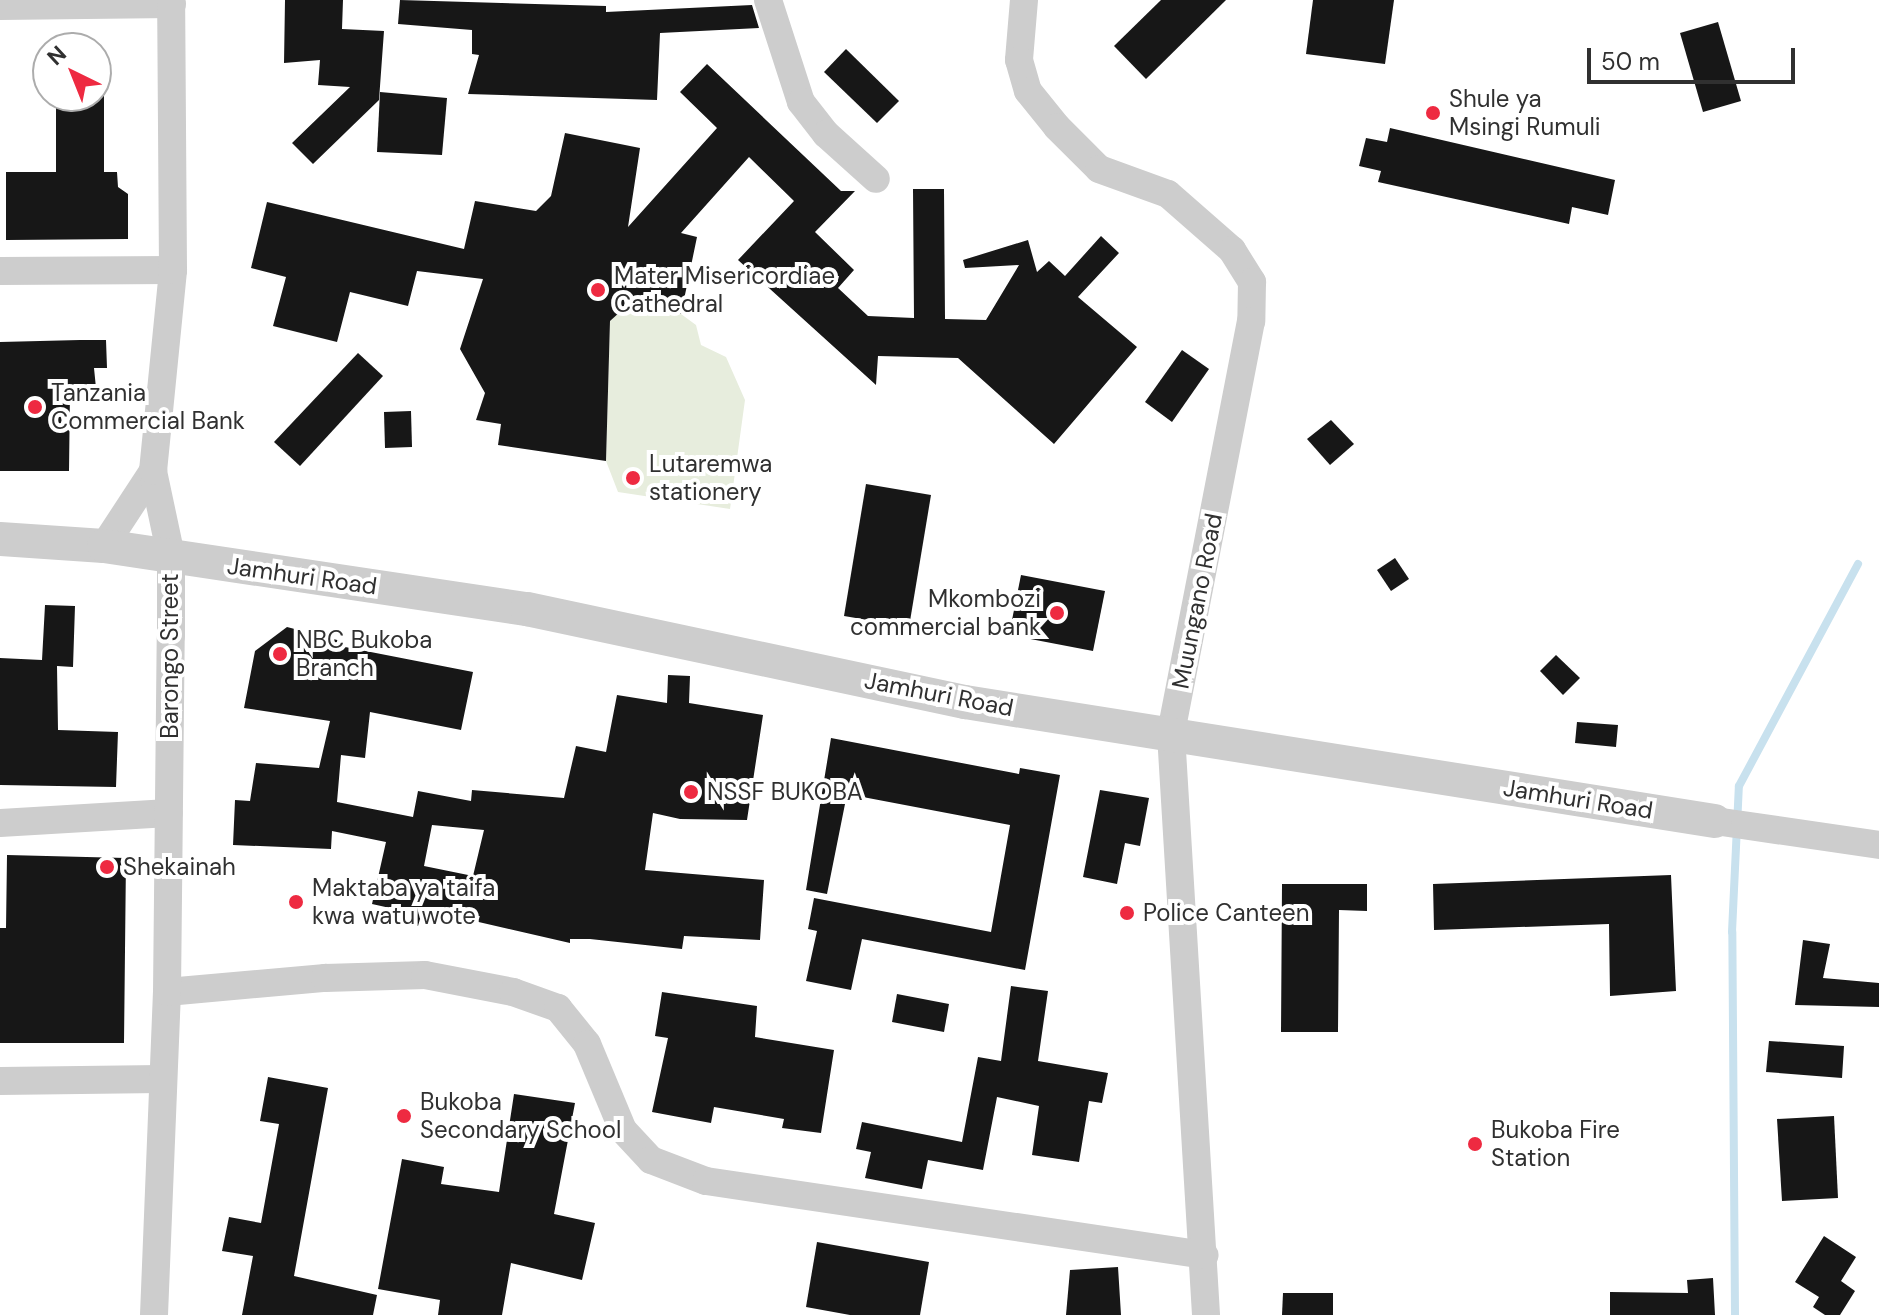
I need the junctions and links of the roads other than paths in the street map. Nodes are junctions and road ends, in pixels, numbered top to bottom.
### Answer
1 (768, 0) edge
2 (1024, 0) edge
3 (171, 2) edge
4 (0, 6) edge
5 (876, 179) dead end
6 (173, 270) junction
7 (0, 271) edge
8 (153, 471) junction
9 (0, 539) edge
10 (104, 546) junction
11 (171, 556) junction
12 (1171, 734) junction
13 (169, 813) junction
14 (1715, 821) joint
15 (0, 823) edge
16 (1879, 845) edge
17 (167, 992) junction
18 (161, 1079) junction
19 (0, 1081) edge
20 (1205, 1255) junction
21 (154, 1315) edge
22 (1206, 1315) edge

1 - 5 street
2 - 12 street, Muungano Road
3 - 4 street
3 - 6 street, Barongo Street
6 - 7 street
6 - 8 street, Barongo Street
8 - 10 street
8 - 11 street, Barongo Street
9 - 10 street, Jamhuri Road
10 - 11 street, Jamhuri Road
11 - 12 street, Jamhuri Road
11 - 13 street, Barongo Street
12 - 14 street, Jamhuri Road
12 - 20 street, Muungano Road
13 - 15 street
13 - 17 street, Barongo Street
14 - 16 street, Jamhuri Road
17 - 18 street, Barongo Street
17 - 20 street
18 - 19 street
18 - 21 street, Barongo Street
20 - 22 street, Muungano Road

